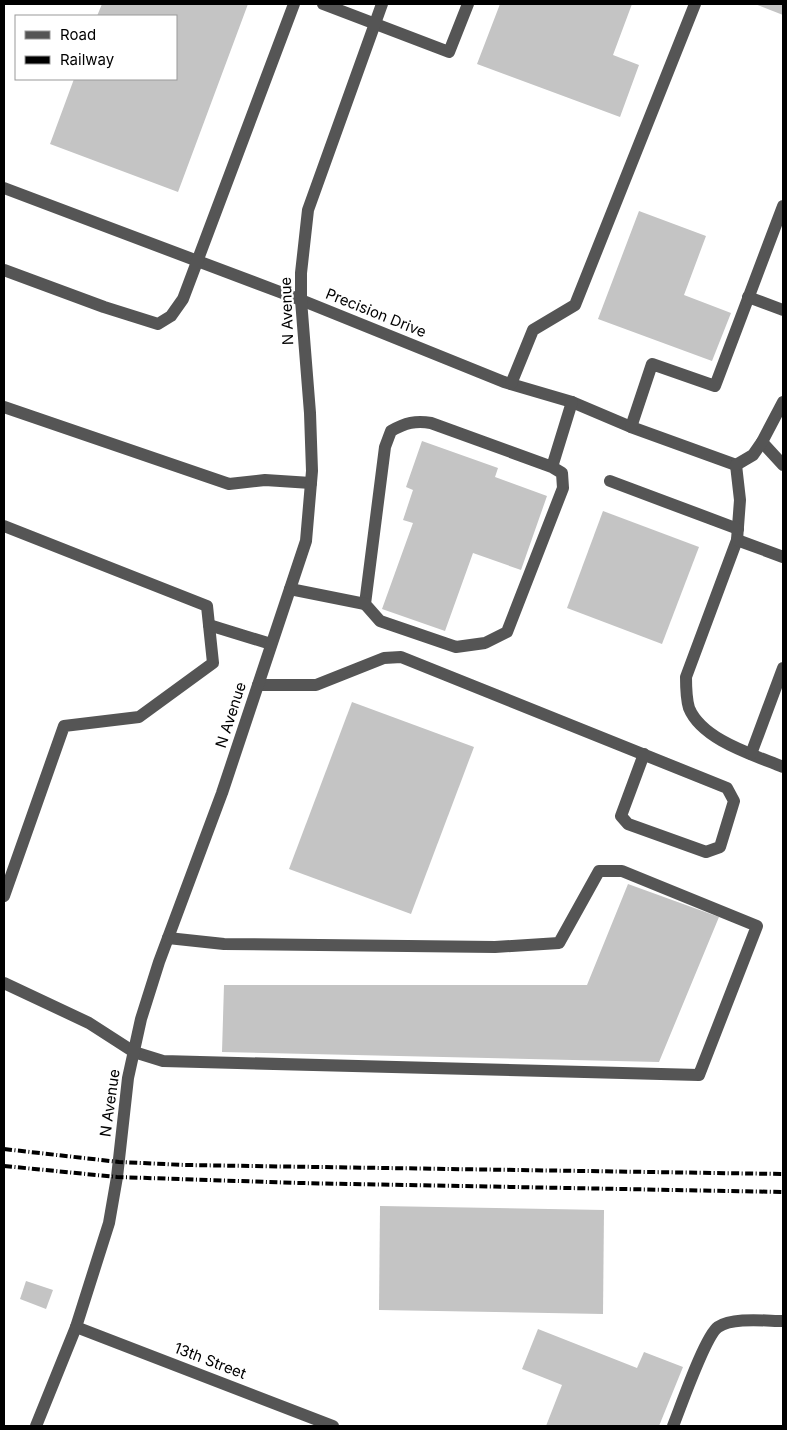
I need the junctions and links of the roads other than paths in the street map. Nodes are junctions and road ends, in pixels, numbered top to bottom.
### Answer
1 (294, 4) edge
2 (323, 4) edge
3 (382, 4) edge
4 (468, 4) edge
5 (695, 4) edge
6 (376, 23) junction
7 (4, 188) edge
8 (783, 206) edge
9 (197, 261) junction
10 (4, 270) edge
11 (748, 297) junction
12 (301, 300) junction
13 (783, 310) edge
14 (511, 384) junction
15 (572, 402) junction
16 (783, 402) edge
17 (4, 407) edge
18 (631, 427) junction
19 (762, 442) junction
20 (736, 465) junction
21 (783, 465) edge
22 (552, 467) junction
23 (610, 481) dead end
24 (311, 483) junction
25 (4, 526) edge
26 (738, 534) junction
27 (783, 557) edge
28 (290, 589) junction
29 (365, 604) junction
30 (209, 625) junction
31 (271, 644) junction
32 (783, 668) edge
33 (258, 685) junction
34 (644, 754) junction
35 (751, 754) junction
36 (783, 767) edge
37 (4, 896) edge
38 (168, 938) junction
39 (4, 983) edge
40 (134, 1052) junction
41 (783, 1321) edge
42 (76, 1327) junction
43 (36, 1426) edge
44 (333, 1426) edge
45 (673, 1426) edge

1 - 9 street
2 - 6 street
3 - 6 street, N Avenue
4 - 6 street
5 - 14 street
6 - 12 street, N Avenue
7 - 9 street, Precision Drive
8 - 11 street
9 - 10 street
9 - 12 street, Precision Drive
11 - 13 street
11 - 18 street
12 - 14 street, Precision Drive
12 - 24 street, N Avenue
14 - 15 street, Precision Drive
15 - 18 street, Precision Drive
15 - 22 street
16 - 19 street
17 - 24 street
18 - 20 street, Precision Drive
19 - 20 street
19 - 21 street
20 - 26 street
22 - 29 street
22 - 29 street
23 - 26 street
24 - 28 street, N Avenue
25 - 30 street
26 - 27 street
26 - 35 street
28 - 29 street
28 - 31 street, N Avenue
30 - 31 street
30 - 37 street
31 - 33 street, N Avenue
32 - 35 street
33 - 34 street
33 - 38 street, N Avenue
34 - 34 street
35 - 36 street
38 - 40 street, N Avenue
38 - 40 street
39 - 40 street
40 - 42 street, N Avenue
41 - 45 street
42 - 43 street, N Avenue
42 - 44 street, 13th Street

